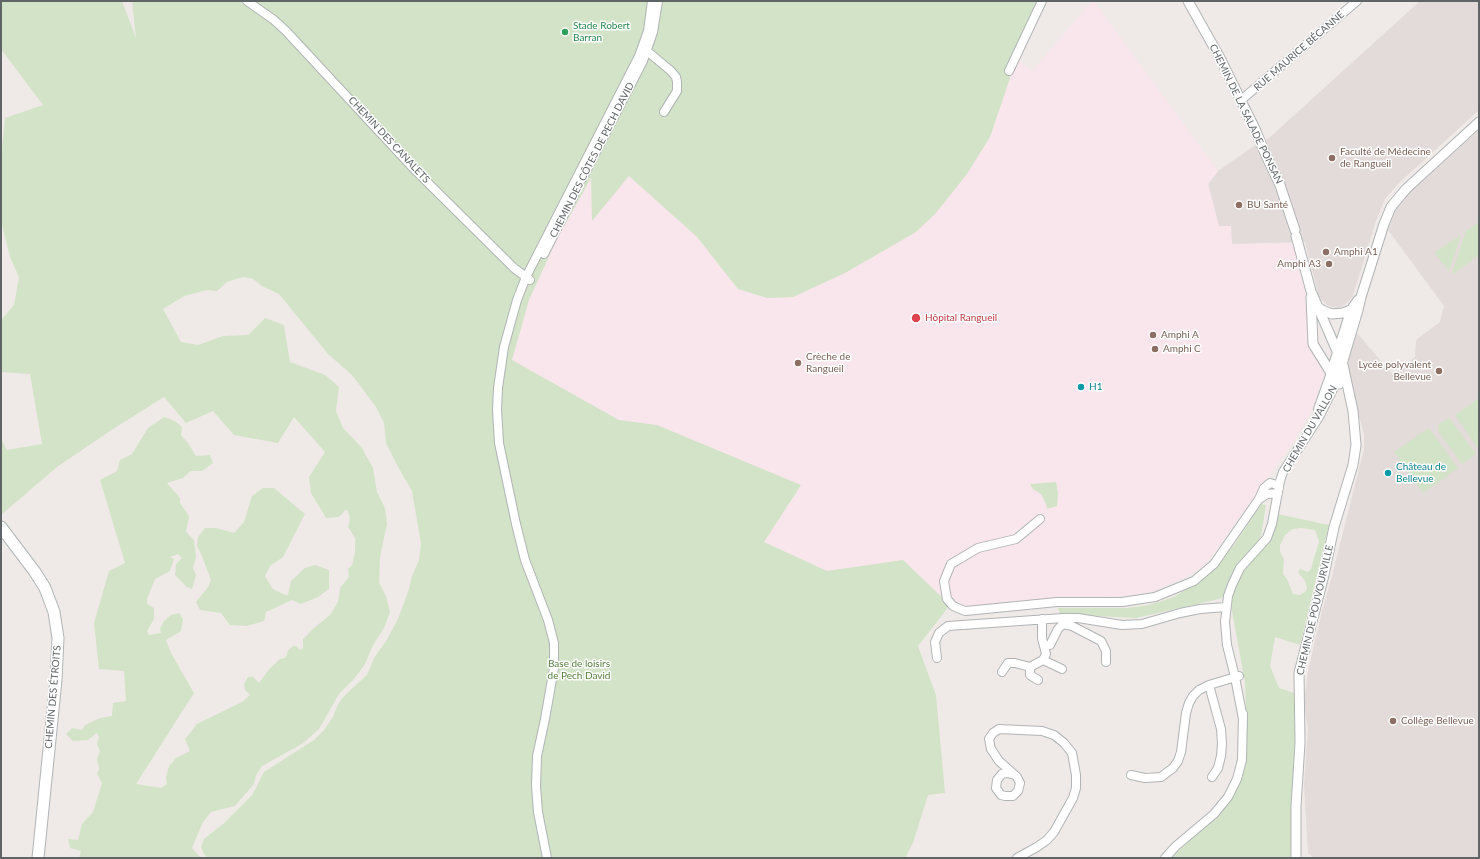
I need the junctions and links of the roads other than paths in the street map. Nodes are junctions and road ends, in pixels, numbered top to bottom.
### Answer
1 (247, 1) edge
2 (652, 1) edge
3 (658, 1) edge
4 (1042, 1) edge
5 (1188, 1) edge
6 (1357, 1) edge
7 (645, 49) junction
8 (1008, 71) dead end
9 (1240, 101) junction
10 (664, 112) dead end
11 (1479, 122) edge
12 (528, 279) junction
13 (1311, 291) junction
14 (1360, 297) junction
15 (1317, 306) junction
16 (1351, 310) junction
17 (1337, 353) junction
18 (1343, 365) junction
19 (1331, 373) junction
20 (1337, 381) junction
21 (1349, 396) junction
22 (1276, 490) junction
23 (1040, 519) dead end
24 (1, 527) edge
25 (1226, 608) junction
26 (1042, 619) junction
27 (1044, 646) junction
28 (937, 658) dead end
29 (1043, 660) junction
30 (1106, 662) dead end
31 (1030, 667) junction
32 (1062, 669) dead end
33 (1002, 672) dead end
34 (1238, 676) junction
35 (1038, 680) dead end
36 (1209, 686) junction
37 (999, 761) junction
38 (1013, 774) junction
39 (1131, 775) dead end
40 (999, 777) junction
41 (1212, 777) dead end
42 (1296, 828) junction
43 (38, 858) edge
44 (547, 858) edge
45 (1017, 858) edge
46 (1164, 858) edge
47 (1296, 858) edge
48 (1300, 858) edge

1 - 12 street, CHEMIN DES CANALETS
2 - 7 street, CHEMIN DES CÔTES DE PECH DAVID
3 - 7 street, CHEMIN DES CÔTES DE PECH DAVID
4 - 8 street
5 - 9 street, CHEMIN DE LA SALADE PONSAN
6 - 9 street, RUE MAURICE BÉCANNE
7 - 10 street
7 - 12 street, CHEMIN DES CÔTES DE PECH DAVID
9 - 13 street, CHEMIN DE LA SALADE PONSAN
11 - 14 street
12 - 44 street, CHEMIN DES CÔTES DE PECH DAVID
13 - 15 street, CHEMIN DE LA SALADE PONSAN
13 - 19 street, CHEMIN DE LA SALADE PONSAN
14 - 16 street
14 - 18 street
15 - 16 street
15 - 17 street, CHEMIN DE LA SALADE PONSAN
16 - 17 street
17 - 18 street, CHEMIN DE POUVOURVILLE
17 - 19 street
18 - 20 street
18 - 21 street, CHEMIN DE POUVOURVILLE
19 - 20 street, CHEMIN DE POUVOURVILLE
19 - 22 street, CHEMIN DU VALLON
20 - 21 street, CHEMIN DE POUVOURVILLE
20 - 22 street, CHEMIN DU VALLON
21 - 42 street, CHEMIN DE POUVOURVILLE
22 - 23 street
22 - 25 street, CHEMIN DU VALLON
24 - 43 main road, CHEMIN DES ÉTROITS
25 - 26 street
25 - 34 street, CHEMIN DU VALLON
26 - 27 street
26 - 28 street
27 - 29 street
27 - 30 street
29 - 31 street
29 - 32 street
31 - 33 street
31 - 35 street
34 - 36 street
34 - 46 street, CHEMIN DU VALLON
36 - 39 street
36 - 41 street
37 - 38 street
37 - 40 street
37 - 45 street
38 - 40 street
38 - 40 street
42 - 47 street, CHEMIN DE POUVOURVILLE
42 - 48 street, CHEMIN DE POUVOURVILLE

